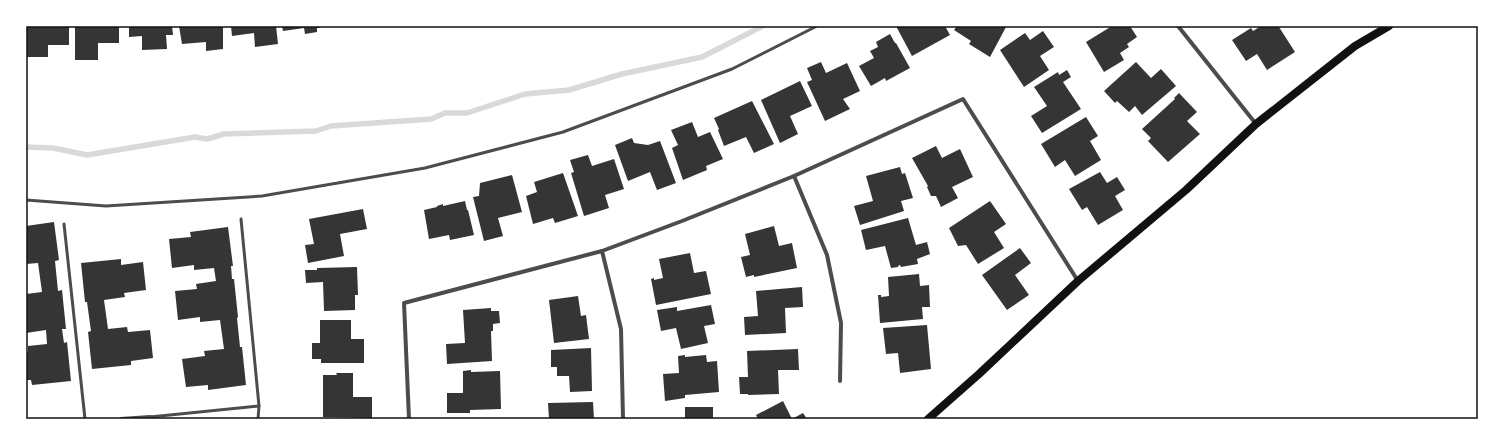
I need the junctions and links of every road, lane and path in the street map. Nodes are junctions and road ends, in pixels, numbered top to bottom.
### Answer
1 (817, 26) edge
2 (1178, 26) edge
3 (1389, 26) edge
4 (1256, 124) junction
5 (794, 176) junction
6 (26, 200) edge
7 (241, 219) dead end
8 (64, 224) dead end
9 (602, 251) junction
10 (1078, 281) junction
11 (840, 381) dead end
12 (259, 406) junction
13 (150, 417) joint
14 (85, 419) edge
15 (121, 419) edge
16 (258, 419) edge
17 (409, 419) edge
18 (623, 419) edge
19 (928, 419) edge

1 - 6 lane
2 - 4 street
3 - 4 main road
4 - 10 main road
5 - 9 street
5 - 10 street
5 - 11 street
7 - 12 lane
8 - 14 lane
9 - 17 street
9 - 18 street
10 - 19 main road
12 - 13 lane
12 - 16 lane
13 - 15 street

